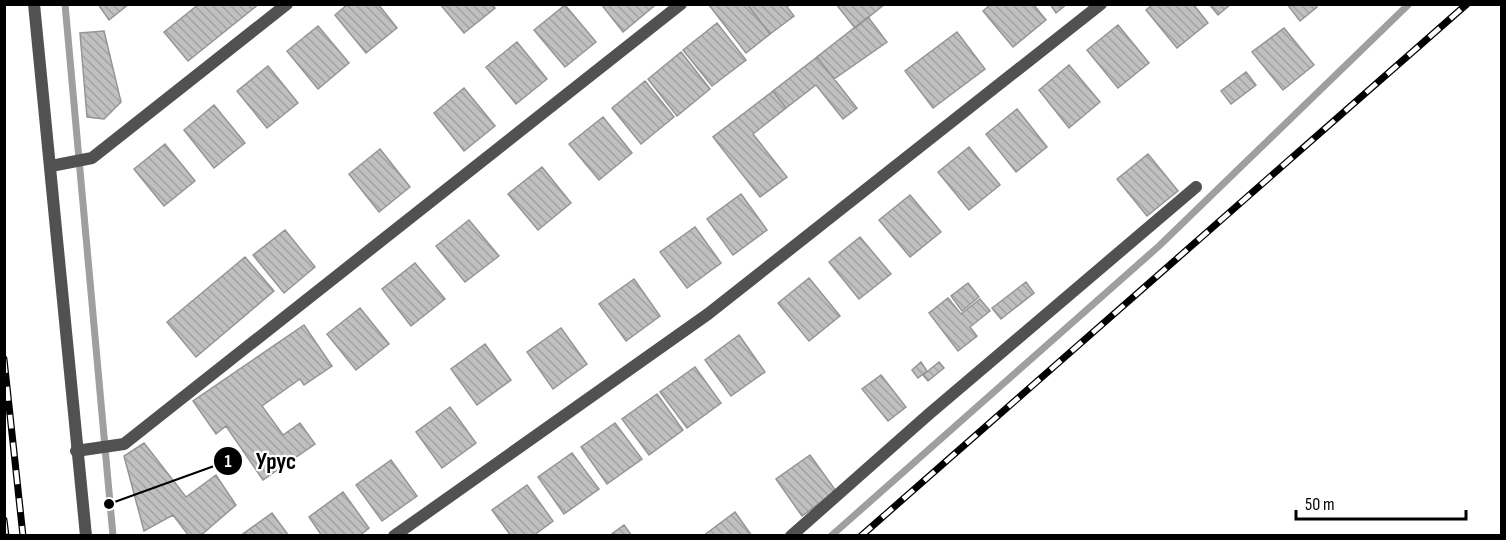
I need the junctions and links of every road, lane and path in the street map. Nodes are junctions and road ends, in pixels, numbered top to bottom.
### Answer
1 (34, 4) edge
2 (287, 4) edge
3 (681, 4) edge
4 (1101, 4) edge
5 (51, 166) junction
6 (1196, 187) dead end
7 (76, 451) junction
8 (86, 536) edge
9 (394, 536) edge
10 (791, 536) edge

1 - 5 street
2 - 5 street
3 - 7 street
4 - 9 street
5 - 7 street
6 - 10 street
7 - 8 street

